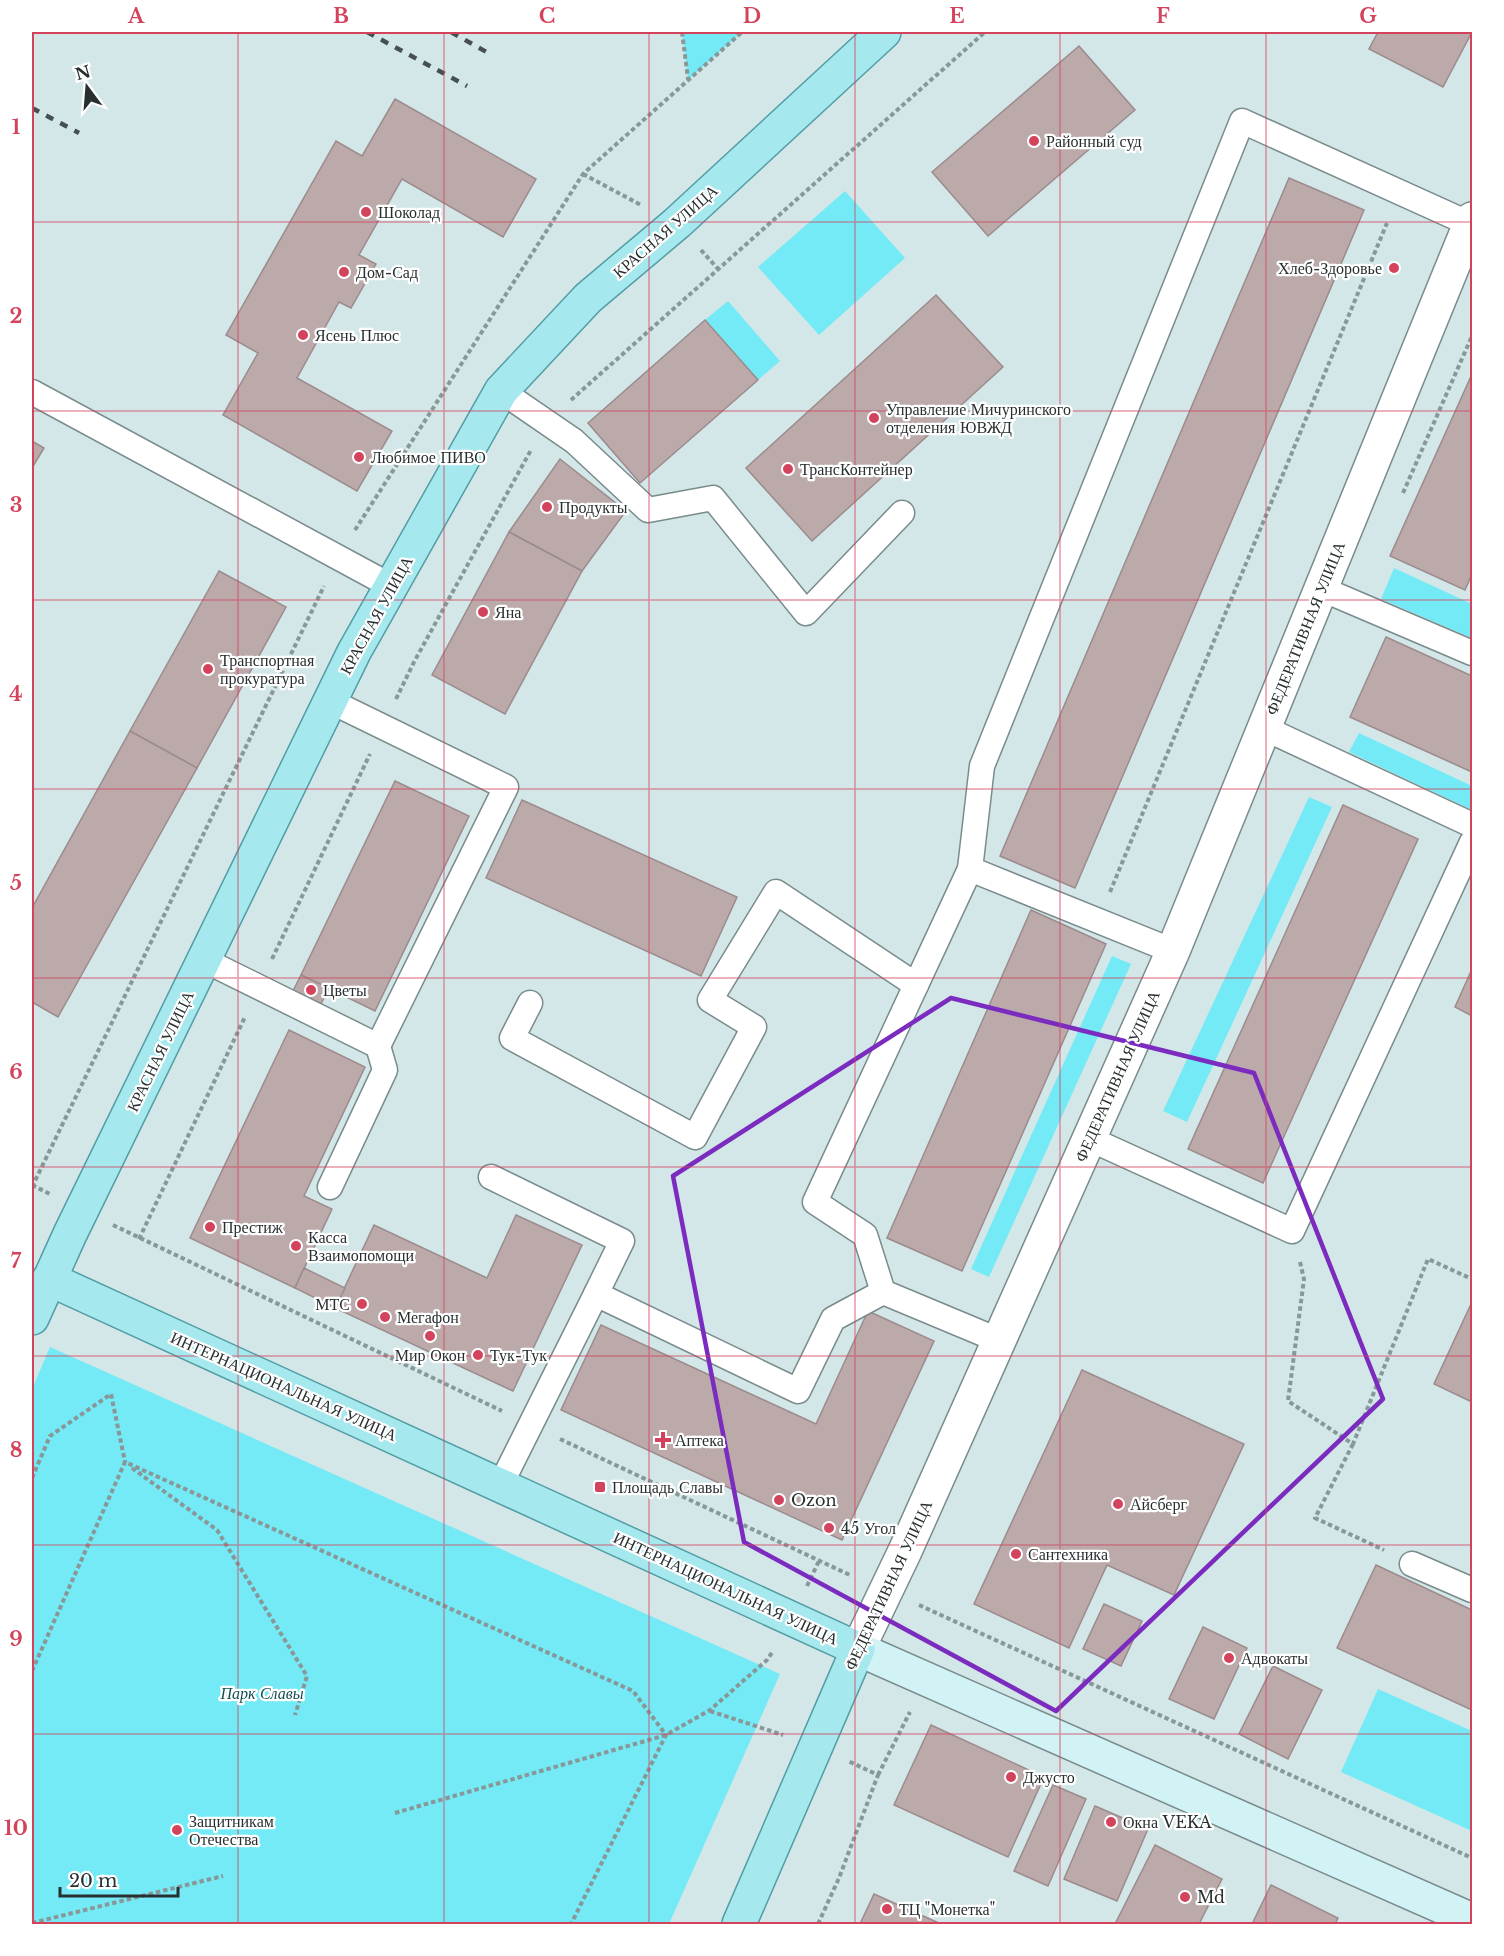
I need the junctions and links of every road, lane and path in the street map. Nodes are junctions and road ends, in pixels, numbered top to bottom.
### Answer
1 (682, 32) edge
2 (884, 32) edge
3 (985, 32) edge
4 (688, 80) dead end
5 (1399, 192) junction
6 (1471, 221) edge
7 (1473, 336) edge
8 (501, 391) junction
9 (32, 392) edge
10 (546, 422) junction
11 (1402, 496) dead end
12 (902, 513) dead end
13 (391, 586) junction
14 (1322, 589) junction
15 (1473, 653) edge
16 (330, 701) junction
17 (383, 726) junction
18 (1264, 728) junction
19 (1473, 825) edge
20 (1473, 842) edge
21 (970, 869) junction
22 (1098, 921) junction
23 (1173, 951) junction
24 (204, 960) junction
25 (916, 984) junction
26 (259, 987) junction
27 (530, 1003) dead end
28 (378, 1046) junction
29 (1090, 1139) junction
30 (491, 1176) dead end
31 (32, 1185) edge
32 (330, 1187) dead end
33 (82, 1210) junction
34 (1292, 1231) junction
35 (139, 1239) junction
36 (49, 1279) junction
37 (1473, 1279) edge
38 (884, 1292) junction
39 (596, 1294) junction
40 (32, 1318) edge
41 (998, 1340) junction
42 (531, 1425) junction
43 (1353, 1444) junction
44 (124, 1462) junction
45 (32, 1478) edge
46 (501, 1484) junction
47 (1412, 1564) joint
48 (1473, 1590) edge
49 (886, 1591) junction
50 (793, 1618) junction
51 (858, 1649) junction
52 (32, 1671) edge
53 (710, 1710) junction
54 (295, 1715) dead end
55 (666, 1735) junction
56 (817, 1746) junction
57 (395, 1813) dead end
58 (1473, 1858) edge
59 (223, 1876) dead end
60 (1473, 1920) edge
61 (32, 1923) edge
62 (571, 1924) edge
63 (740, 1924) edge
64 (818, 1924) edge

1 - 4 path
2 - 8 main road, КРАСНАЯ УЛИЦА
3 - 10 path
5 - 6 lane
5 - 21 lane
5 - 22 path
6 - 14 street, ФЕДЕРАТИВНАЯ УЛИЦА
7 - 11 path
8 - 10 lane
8 - 13 main road, КРАСНАЯ УЛИЦА
9 - 13 lane
10 - 12 lane
10 - 17 path
13 - 16 main road, КРАСНАЯ УЛИЦА
14 - 15 lane
14 - 18 street, ФЕДЕРАТИВНАЯ УЛИЦА
16 - 17 lane
16 - 24 main road, КРАСНАЯ УЛИЦА
17 - 26 path
17 - 28 lane
18 - 19 lane
18 - 23 street, ФЕДЕРАТИВНАЯ УЛИЦА
20 - 34 lane
21 - 22 lane
21 - 25 lane
22 - 23 lane
23 - 29 street, ФЕДЕРАТИВНАЯ УЛИЦА
24 - 26 lane
24 - 33 main road, КРАСНАЯ УЛИЦА
25 - 27 lane
25 - 38 lane
26 - 28 lane
26 - 35 path
28 - 32 lane
29 - 34 lane
29 - 41 street, ФЕДЕРАТИВНАЯ УЛИЦА
30 - 39 lane
31 - 33 path
33 - 35 path
33 - 36 main road, КРАСНАЯ УЛИЦА
34 - 43 path
35 - 42 path
36 - 40 main road, КРАСНАЯ УЛИЦА
36 - 46 main road, ИНТЕРНАЦИОНАЛЬНАЯ УЛИЦА
37 - 43 path
38 - 39 lane
38 - 41 lane
39 - 42 lane
41 - 49 street, ФЕДЕРАТИВНАЯ УЛИЦА
42 - 46 lane
42 - 49 path
43 - 47 path
44 - 45 path
44 - 52 path
44 - 54 path
44 - 55 path
46 - 50 main road, ИНТЕРНАЦИОНАЛЬНАЯ УЛИЦА
47 - 48 lane
49 - 51 street, ФЕДЕРАТИВНАЯ УЛИЦА
49 - 58 path
50 - 51 main road, ИНТЕРНАЦИОНАЛЬНАЯ УЛИЦА
50 - 53 path
51 - 56 main road, ФЕДЕРАТИВНАЯ УЛИЦА
51 - 60 main road, ИНТЕРНАЦИОНАЛЬНАЯ УЛИЦА
53 - 55 path
53 - 56 path
55 - 57 path
55 - 62 path
56 - 63 main road, ФЕДЕРАТИВНАЯ УЛИЦА
56 - 64 path
59 - 61 path

